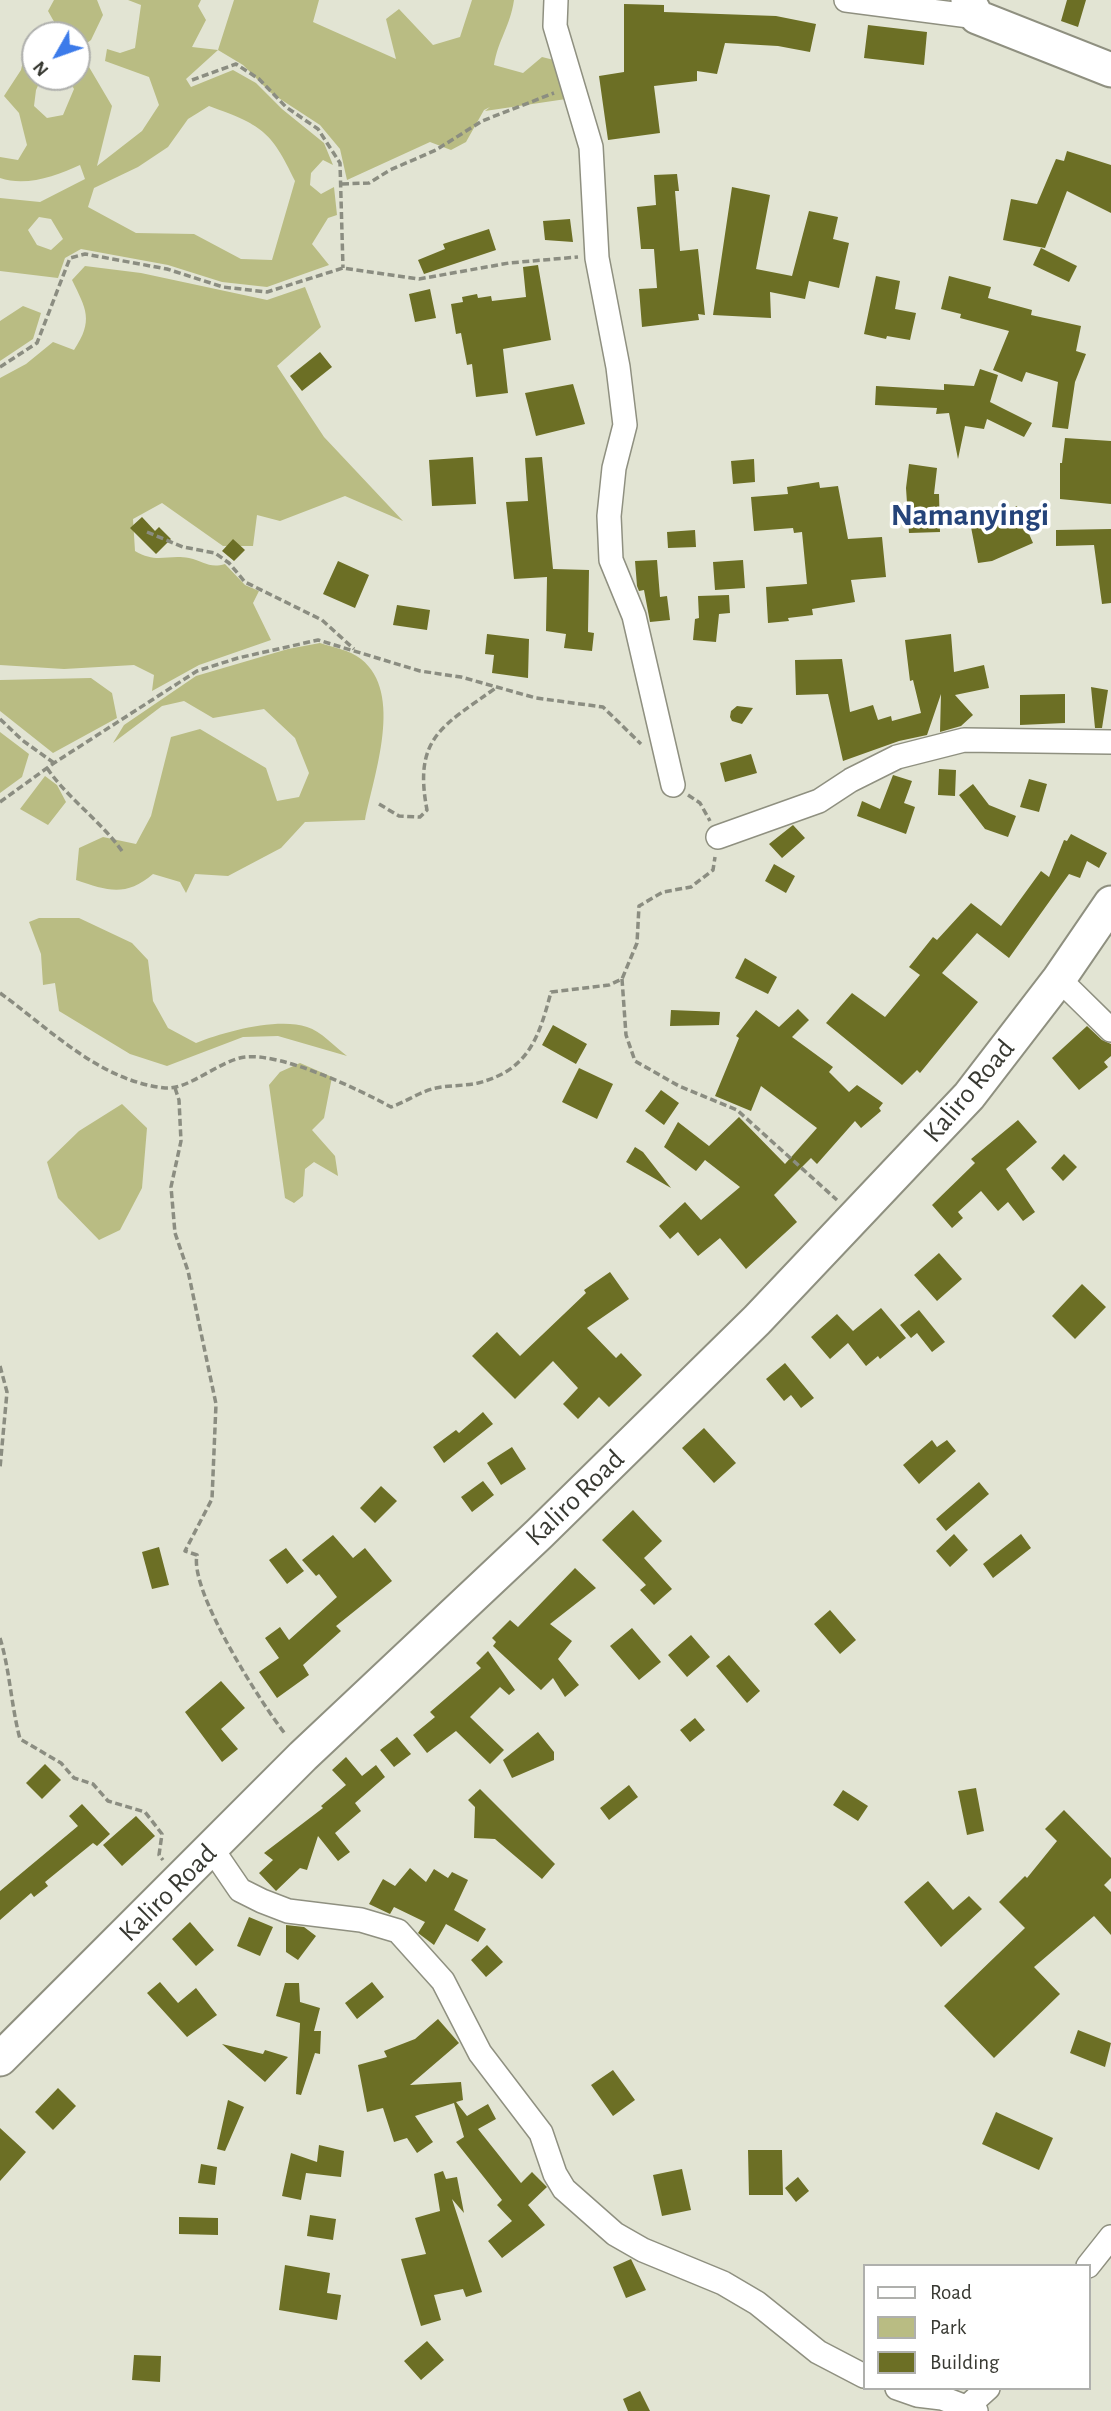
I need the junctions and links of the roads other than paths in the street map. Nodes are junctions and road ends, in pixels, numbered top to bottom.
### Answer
1 (556, 0) edge
2 (846, 0) edge
3 (973, 9) edge
4 (1111, 69) edge
5 (1111, 742) edge
6 (673, 785) road end
7 (718, 837) road end
8 (1111, 903) edge
9 (1059, 979) junction
10 (1111, 1030) edge
11 (212, 1850) junction
12 (0, 2059) edge
13 (1111, 2237) edge
14 (1090, 2264) edge
15 (862, 2375) edge
16 (903, 2390) edge
17 (986, 2390) edge
18 (972, 2409) edge

1 - 6 street
2 - 3 street
3 - 4 main road
5 - 7 street
8 - 9 main road, Kaliro Road
9 - 10 street
9 - 11 main road, Kaliro Road
11 - 12 main road, Kaliro Road
11 - 15 street
13 - 14 street
16 - 18 street
17 - 18 street

